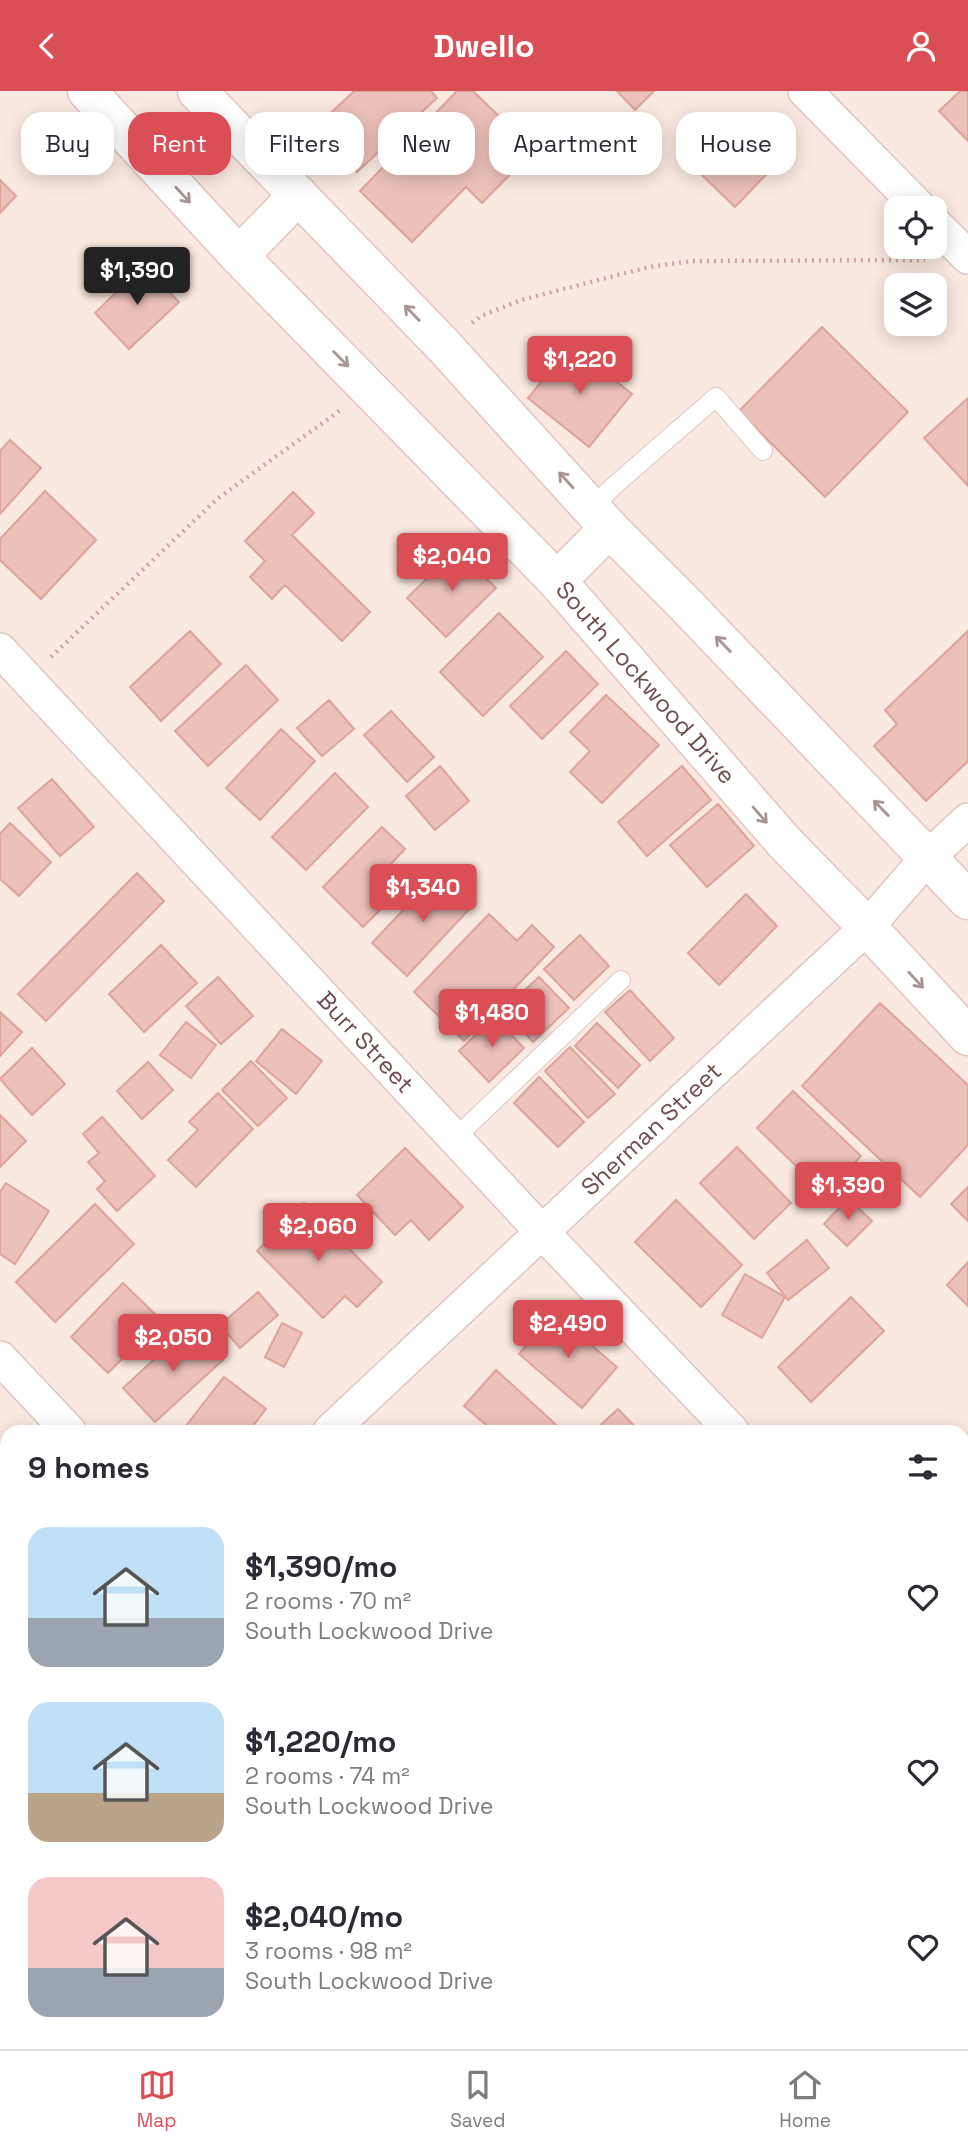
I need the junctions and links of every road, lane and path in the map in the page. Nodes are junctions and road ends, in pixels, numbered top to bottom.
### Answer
1 (87, 91) edge
2 (197, 91) edge
3 (805, 91) edge
4 (298, 195) junction
5 (908, 196) edge
6 (947, 236) edge
7 (239, 256) junction
8 (968, 257) edge
9 (926, 260) dead end
10 (442, 344) junction
11 (370, 390) junction
12 (763, 451) dead end
13 (600, 518) junction
14 (557, 581) junction
15 (0, 650) edge
16 (49, 659) dead end
17 (968, 820) edge
18 (928, 857) junction
19 (968, 900) edge
20 (867, 927) junction
21 (621, 980) dead end
22 (968, 1036) edge
23 (454, 1138) junction
24 (542, 1232) junction
25 (0, 1358) edge
26 (63, 1425) edge
27 (336, 1425) edge
28 (726, 1425) edge

1 -> 7 main road, South Lockwood Drive
2 - 4 main road
3 - 5 street
4 - 7 main road
10 -> 4 main road
6 - 8 street
7 -> 11 main road, South Lockwood Drive
9 - 10 path
13 -> 10 main road
11 - 14 main road, South Lockwood Drive
11 - 16 path
12 - 13 lane
13 - 14 main road
18 -> 13 main road
14 -> 20 main road, South Lockwood Drive
15 - 23 street, Burr Street
17 - 18 street, Sherman Street
18 - 19 main road
18 - 20 street, Sherman Street
20 -> 22 main road, South Lockwood Drive
20 - 24 street, Sherman Street
21 - 23 lane
23 - 24 street, Burr Street
24 - 27 street, Sherman Street
24 - 28 street, Burr Street
25 - 26 street

